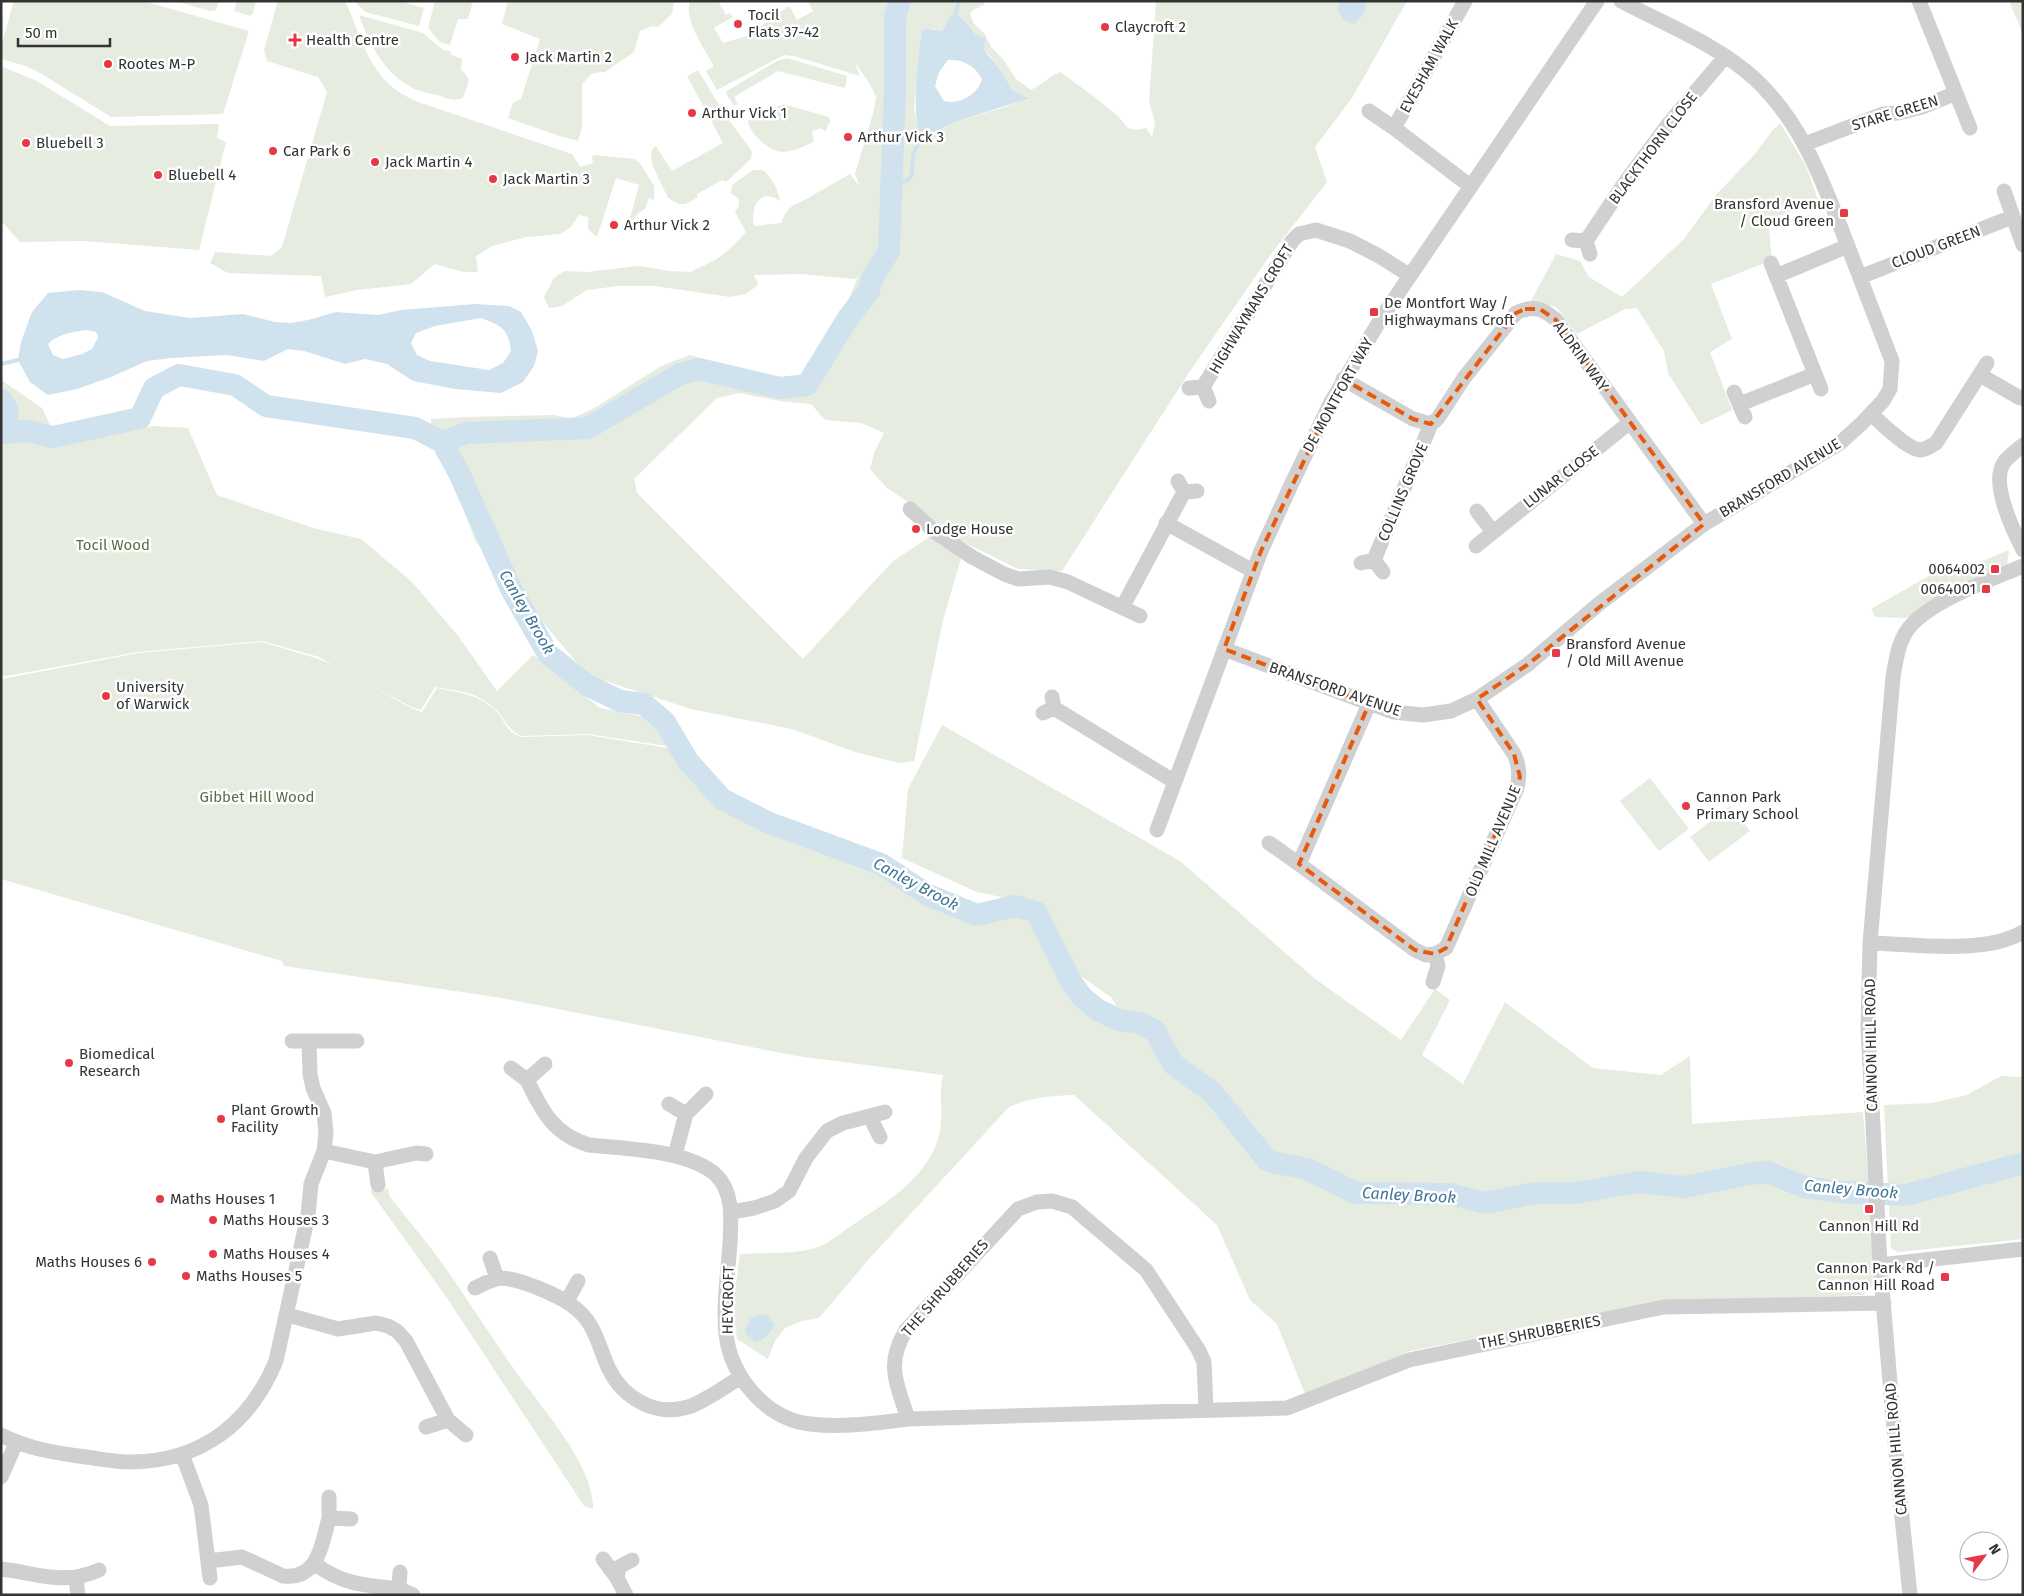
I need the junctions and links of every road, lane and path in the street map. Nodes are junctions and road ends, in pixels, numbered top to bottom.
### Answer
1 (1597, 1) edge
2 (1621, 1) edge
3 (1919, 1) edge
4 (1464, 2) edge
5 (1725, 57) junction
6 (1956, 93) junction
7 (1368, 111) dead end
8 (1394, 128) junction
9 (1970, 128) dead end
10 (1805, 144) junction
11 (1470, 186) junction
12 (2004, 191) dead end
13 (2012, 217) junction
14 (1582, 245) dead end
15 (2023, 245) edge
16 (1848, 246) junction
17 (1409, 275) junction
18 (1860, 276) junction
19 (1815, 374) junction
20 (1344, 379) junction
21 (1821, 389) dead end
22 (1200, 392) dead end
23 (2020, 398) dead end
24 (1740, 404) dead end
25 (1872, 414) junction
26 (1629, 423) junction
27 (1431, 424) junction
28 (2023, 445) edge
29 (1186, 488) dead end
30 (910, 508) dead end
31 (1477, 512) dead end
32 (1166, 523) junction
33 (1704, 524) junction
34 (1493, 532) junction
35 (1476, 546) dead end
36 (2023, 550) edge
37 (1373, 565) dead end
38 (2023, 566) edge
39 (1253, 571) junction
40 (1123, 606) junction
41 (1140, 616) dead end
42 (1224, 649) junction
43 (1477, 699) junction
44 (1369, 704) junction
45 (1050, 706) dead end
46 (1175, 782) junction
47 (1157, 830) dead end
48 (1269, 843) dead end
49 (1300, 864) junction
50 (2023, 932) edge
51 (1870, 943) junction
52 (1435, 954) junction
53 (1433, 982) dead end
54 (292, 1041) dead end
55 (309, 1041) junction
56 (357, 1041) dead end
57 (545, 1064) dead end
58 (510, 1068) dead end
59 (527, 1080) junction
60 (706, 1094) dead end
61 (669, 1104) dead end
62 (885, 1112) dead end
63 (686, 1114) junction
64 (870, 1117) junction
65 (880, 1137) dead end
66 (324, 1151) junction
67 (426, 1154) dead end
68 (675, 1155) junction
69 (374, 1162) junction
70 (378, 1185) dead end
71 (731, 1212) junction
72 (2023, 1249) edge
73 (490, 1258) dead end
74 (1880, 1265) junction
75 (496, 1278) junction
76 (578, 1281) dead end
77 (475, 1288) dead end
78 (567, 1301) junction
79 (1884, 1302) junction
80 (288, 1315) junction
81 (741, 1377) junction
82 (1206, 1410) junction
83 (908, 1418) junction
84 (448, 1420) junction
85 (426, 1427) dead end
86 (1, 1435) edge
87 (466, 1435) dead end
88 (16, 1443) junction
89 (182, 1454) junction
90 (1, 1477) edge
91 (329, 1497) dead end
92 (329, 1518) junction
93 (351, 1519) dead end
94 (603, 1559) dead end
95 (632, 1560) dead end
96 (208, 1561) junction
97 (314, 1564) junction
98 (1, 1569) edge
99 (99, 1570) dead end
100 (400, 1572) dead end
101 (76, 1578) junction
102 (210, 1578) dead end
103 (617, 1578) junction
104 (399, 1589) junction
105 (78, 1595) edge
106 (414, 1595) edge
107 (626, 1595) edge
108 (1910, 1595) edge

1 - 11 street, DE MONTFORT WAY
2 - 5 street, BRANSFORD AVENUE
3 - 6 street, STARE GREEN
4 - 8 street, EVESHAM WALK
5 - 10 street, BRANSFORD AVENUE
5 - 14 street, BLACKTHORN CLOSE
6 - 9 street, STARE GREEN
6 - 10 street, STARE GREEN
7 - 8 street, EVESHAM WALK
8 - 11 street, EVESHAM WALK
10 - 16 street, BRANSFORD AVENUE
11 - 17 street, DE MONTFORT WAY
12 - 13 street
13 - 15 street
13 - 18 street, CLOUD GREEN
16 - 18 street, BRANSFORD AVENUE
16 - 19 street
17 - 20 street, DE MONTFORT WAY
17 - 22 street, HIGHWAYMANS CROFT
18 - 25 street, BRANSFORD AVENUE
19 - 21 street
19 - 24 street
20 - 27 street
20 - 39 street, DE MONTFORT WAY
23 - 25 street
25 - 33 street, BRANSFORD AVENUE
26 - 27 street, ALDRIN WAY
26 - 33 street, ALDRIN WAY
26 - 34 street, LUNAR CLOSE
27 - 37 street, COLLINS GROVE
28 - 36 street
29 - 32 street
30 - 40 street
31 - 34 street
32 - 39 street
32 - 40 street
33 - 43 street, BRANSFORD AVENUE
34 - 35 street, LUNAR CLOSE
38 - 51 street, CANNON HILL ROAD
39 - 42 street, DE MONTFORT WAY
40 - 41 street
42 - 44 street, BRANSFORD AVENUE
42 - 46 street, DE MONTFORT WAY
43 - 44 street, BRANSFORD AVENUE
43 - 52 street, OLD MILL AVENUE
44 - 49 street
45 - 46 street
46 - 47 street, DE MONTFORT WAY
48 - 49 street
49 - 52 street
50 - 51 street
51 - 74 street, CANNON HILL ROAD
52 - 53 street
54 - 55 street
55 - 56 street
55 - 66 street
57 - 59 street
58 - 59 street, HEYCROFT
59 - 68 street, HEYCROFT
60 - 63 street
61 - 63 street
62 - 64 street
63 - 68 street
64 - 65 street
64 - 71 street
66 - 69 street
66 - 80 street
67 - 69 street
68 - 71 street, HEYCROFT
69 - 70 street
71 - 81 street, HEYCROFT
72 - 74 street
73 - 75 street
74 - 79 street, CANNON HILL ROAD
75 - 77 street
75 - 78 street
76 - 78 street
78 - 81 street
79 - 82 street, THE SHRUBBERIES
79 - 108 street, CANNON HILL ROAD
80 - 84 street
80 - 89 street
81 - 83 street, HEYCROFT
82 - 83 street, THE SHRUBBERIES
82 - 83 street, THE SHRUBBERIES
84 - 85 street
84 - 87 street
86 - 88 street
88 - 89 street
88 - 90 street
89 - 96 street
91 - 92 street
92 - 93 street
92 - 97 street
94 - 103 street
95 - 103 street
96 - 97 street
96 - 102 street
97 - 104 street
98 - 101 street
99 - 101 street
100 - 104 street
101 - 105 street
103 - 107 street
104 - 106 street

